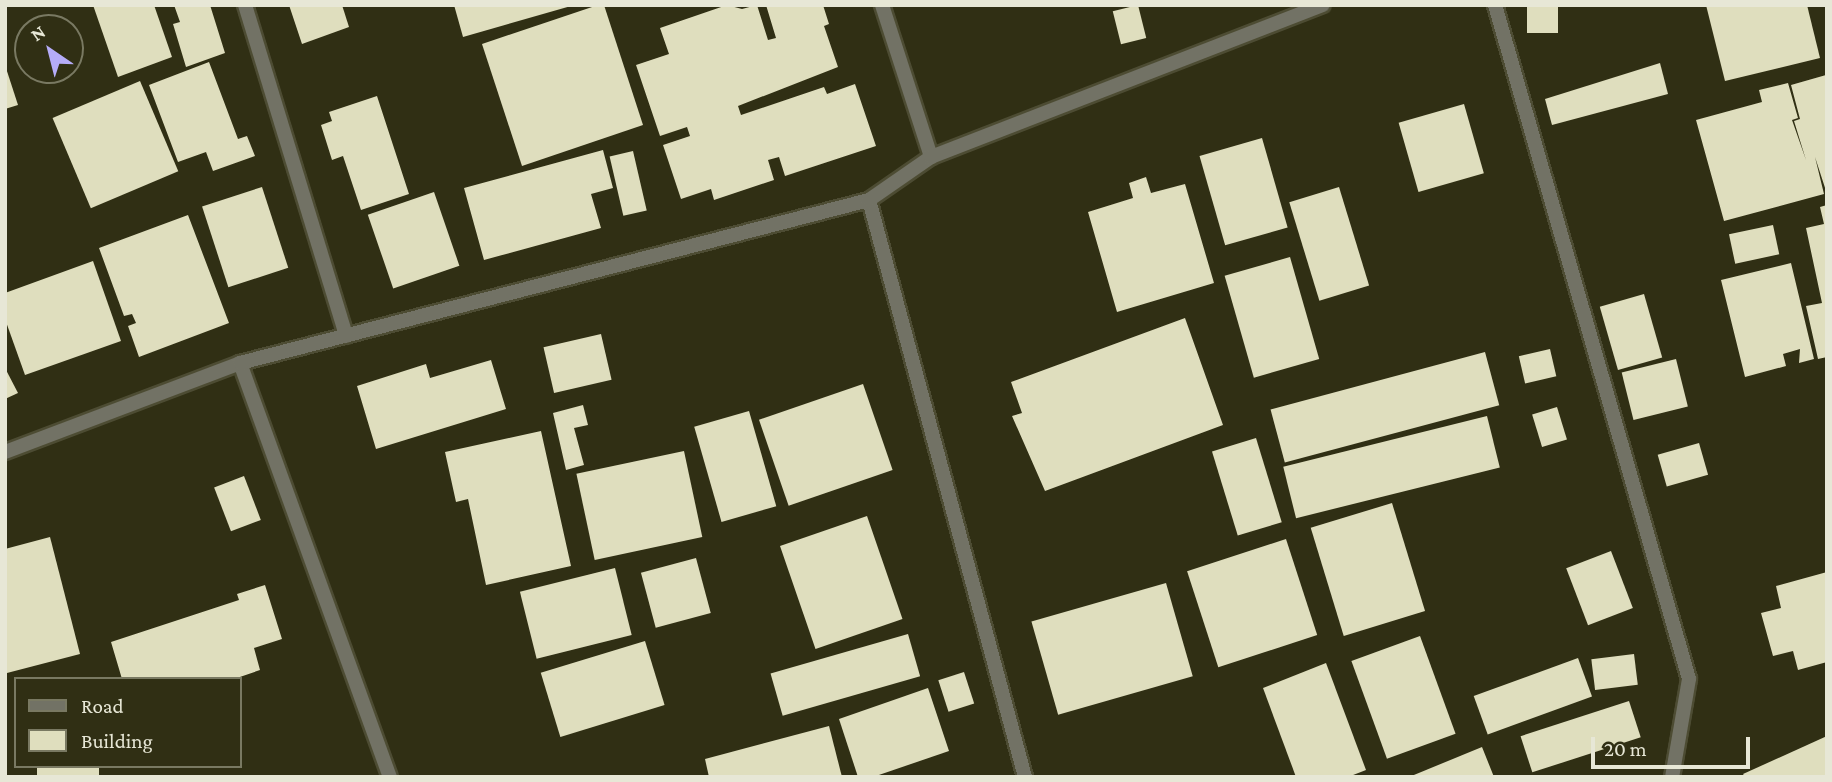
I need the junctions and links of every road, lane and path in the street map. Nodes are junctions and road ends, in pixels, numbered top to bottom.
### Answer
1 (245, 5) edge
2 (882, 5) edge
3 (1323, 5) edge
4 (1495, 5) edge
5 (930, 157) junction
6 (869, 200) junction
7 (346, 336) junction
8 (240, 363) junction
9 (5, 452) edge
10 (390, 777) edge
11 (1025, 777) edge
12 (1672, 777) edge

1 - 7 street
2 - 5 street
3 - 5 street
4 - 12 street
5 - 6 street
6 - 7 street
6 - 11 street
7 - 8 street
8 - 9 street
8 - 10 street

